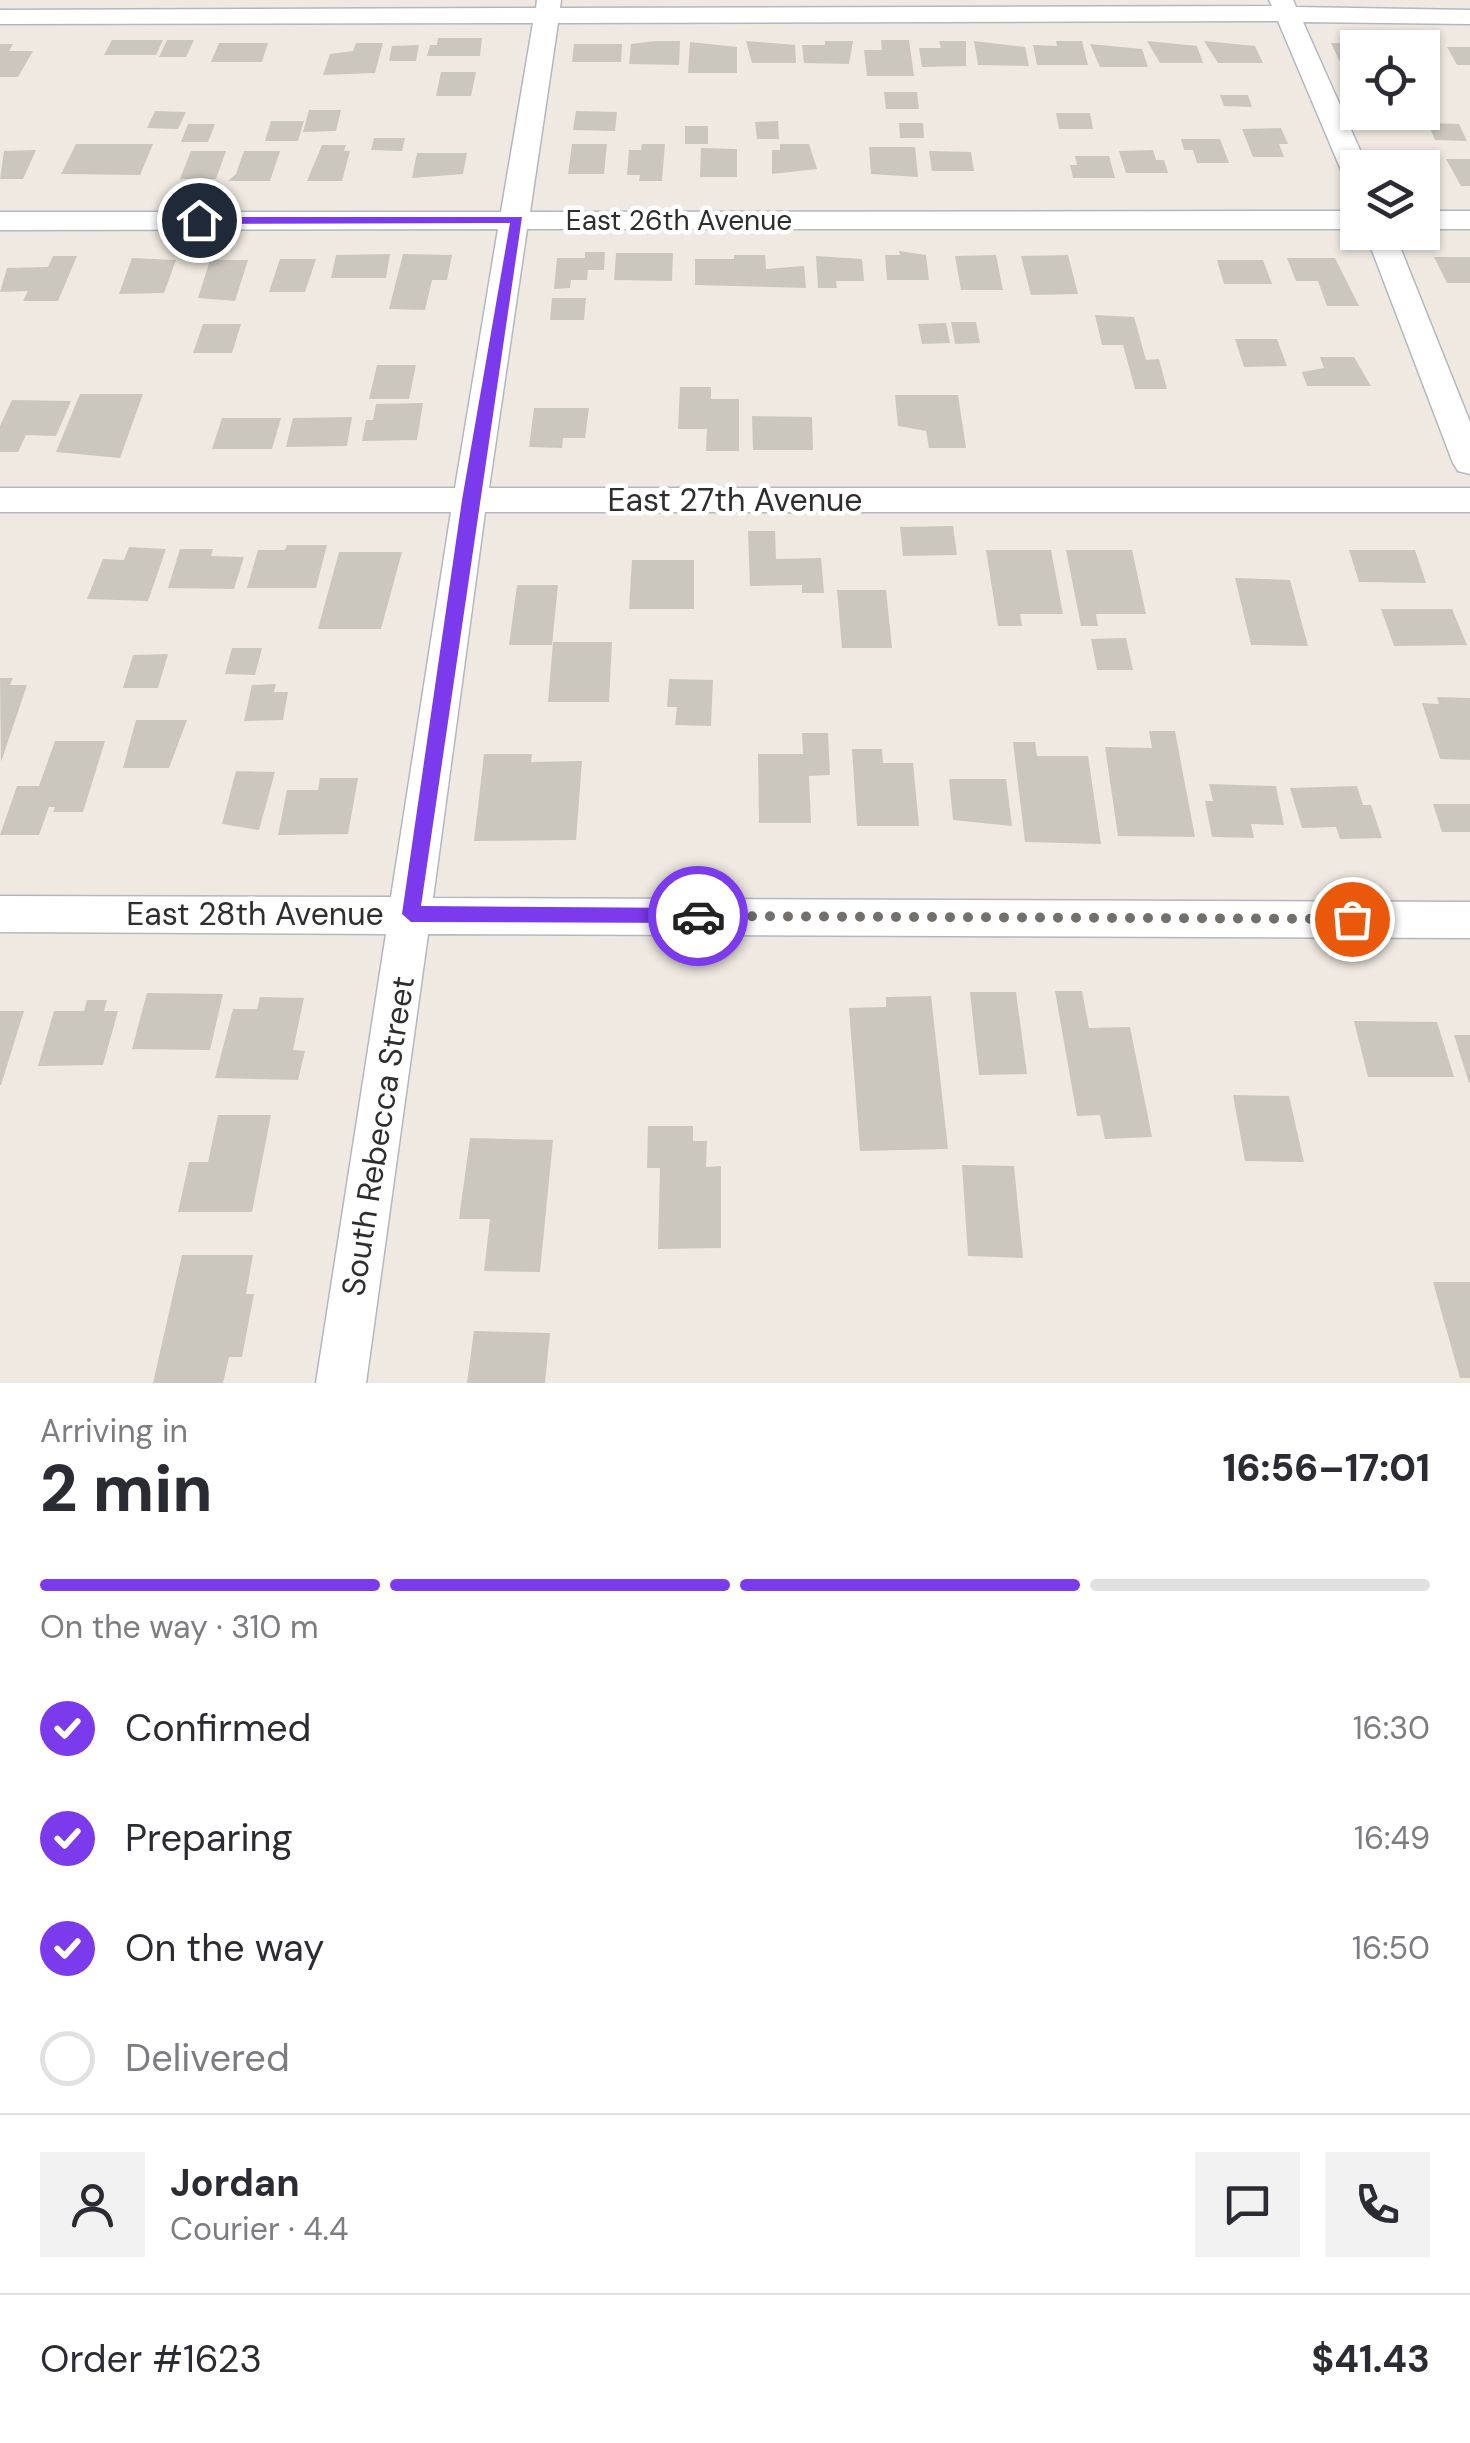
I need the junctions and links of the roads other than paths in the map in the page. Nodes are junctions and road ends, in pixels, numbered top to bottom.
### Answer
1 (548, 8) edge
2 (1285, 8) edge
3 (0, 17) edge
4 (1470, 17) edge
5 (1346, 150) edge
6 (0, 220) edge
7 (517, 220) junction
8 (1340, 220) edge
9 (1440, 220) edge
10 (1470, 220) edge
11 (1386, 250) edge
12 (1470, 463) edge
13 (0, 500) edge
14 (470, 500) junction
15 (1470, 500) edge
16 (0, 914) edge
17 (411, 914) junction
18 (1470, 920) edge
19 (341, 1383) edge

1 - 2 street
1 - 3 street
1 - 7 street, South Rebecca Street
2 - 4 street
2 - 5 street
6 - 7 street, East 26th Avenue
7 - 8 street, East 26th Avenue
7 - 14 street, South Rebecca Street
9 - 10 street
11 - 12 street
13 - 14 street, East 27th Avenue
14 - 15 street, East 27th Avenue
14 - 17 street, South Rebecca Street
16 - 17 street, East 28th Avenue
17 - 18 street, East 28th Avenue
17 - 19 street, South Rebecca Street

